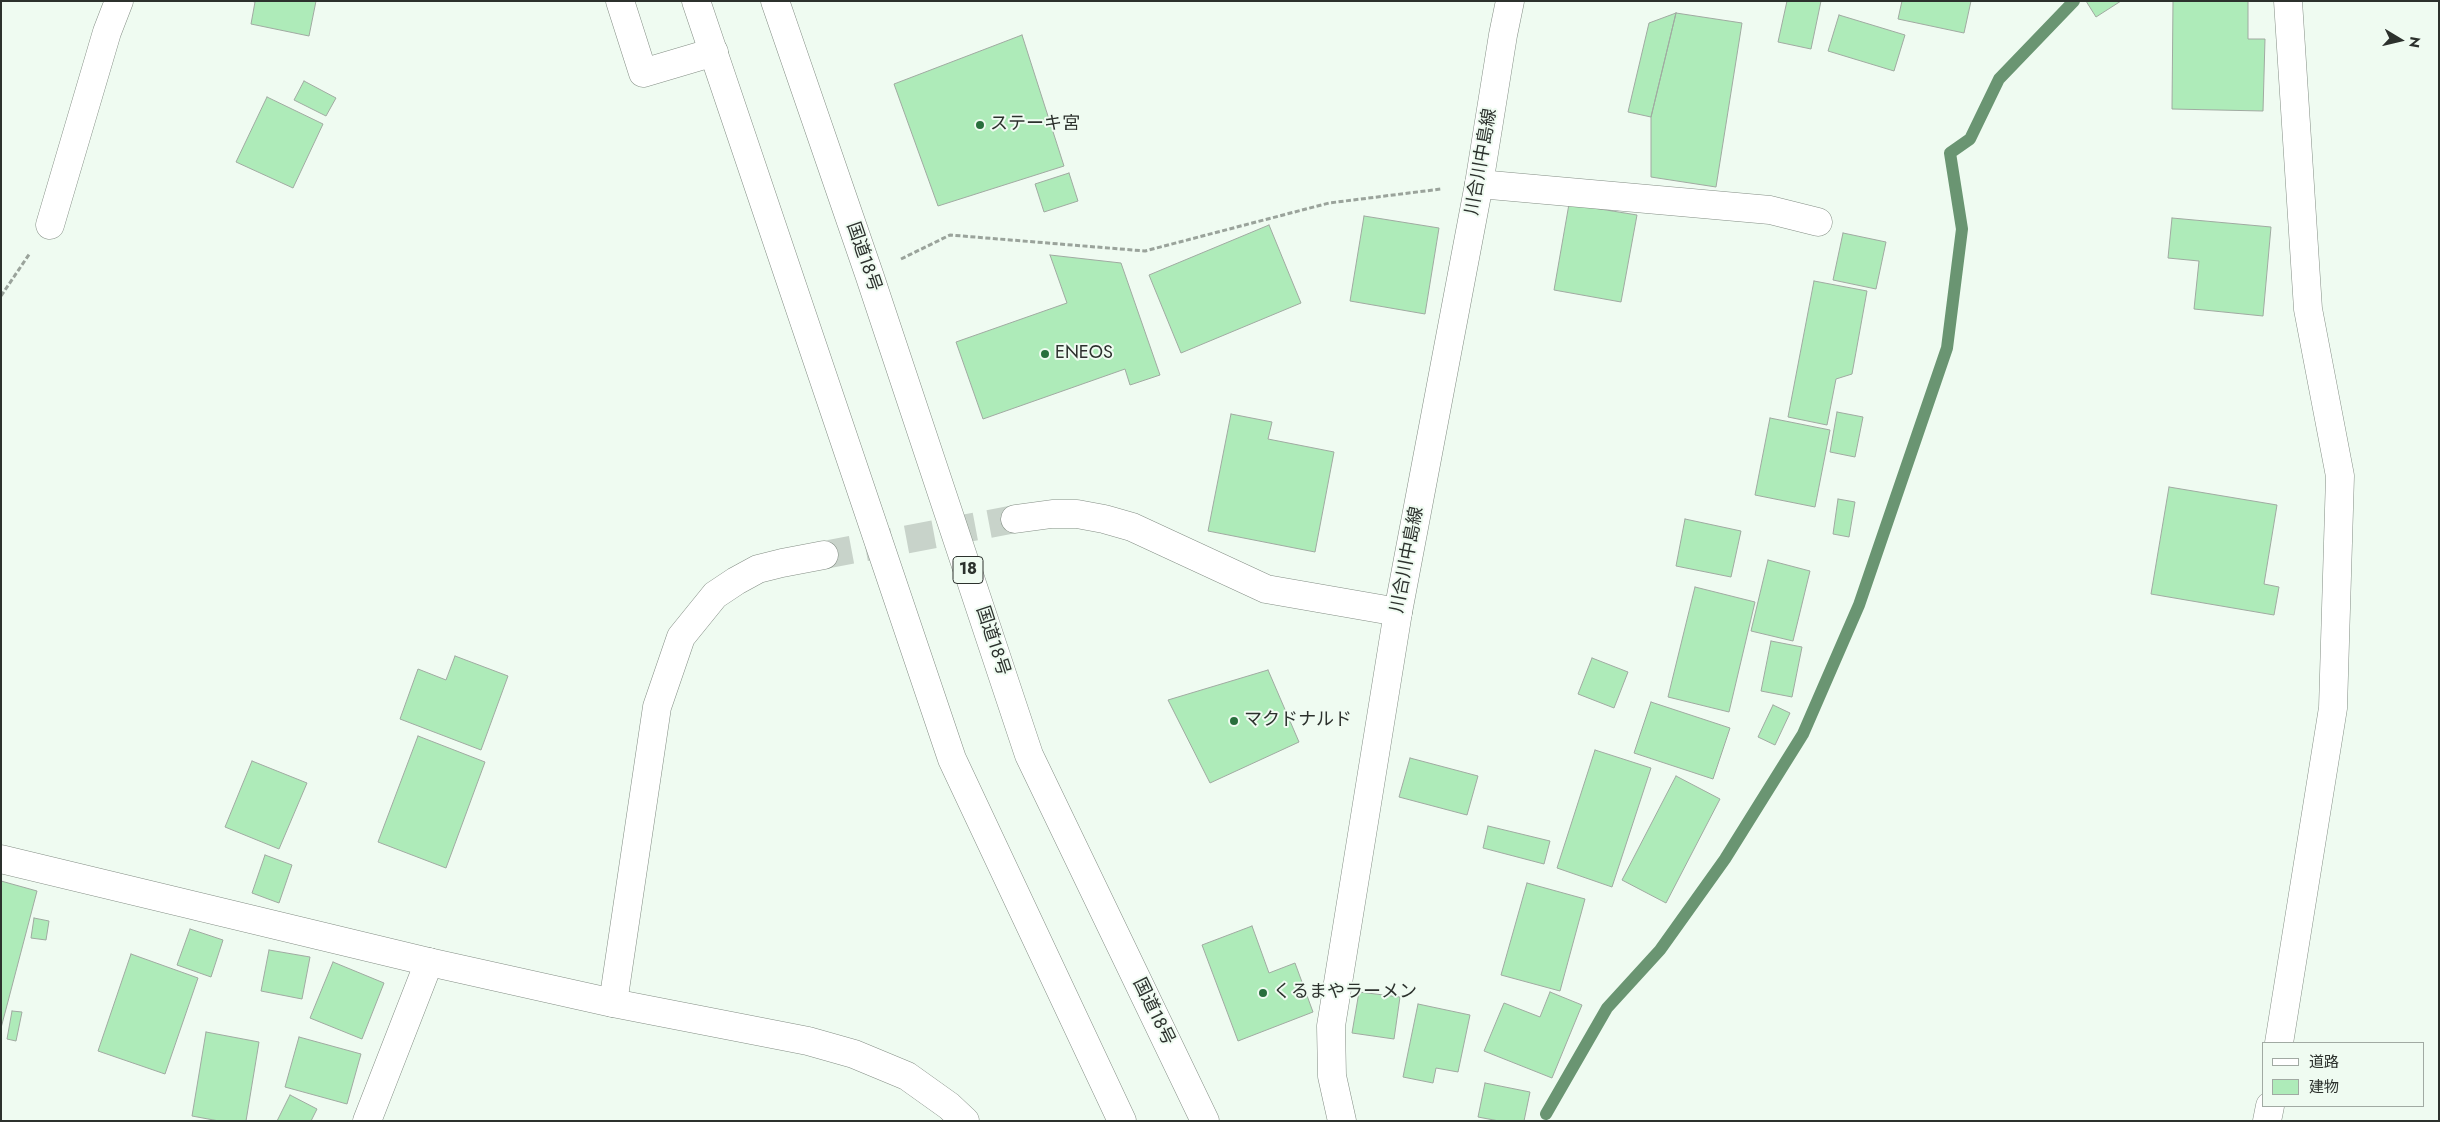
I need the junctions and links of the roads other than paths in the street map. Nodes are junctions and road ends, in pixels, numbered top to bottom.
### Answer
1 (119, 1) edge
2 (620, 1) edge
3 (696, 1) edge
4 (775, 1) edge
5 (1510, 1) edge
6 (2288, 1) edge
7 (714, 52) junction
8 (1479, 184) junction
9 (1818, 222) dead end
10 (50, 225) road end
11 (1015, 519) tunnel mouth
12 (824, 555) tunnel mouth
13 (1398, 612) junction
14 (1, 859) edge
15 (429, 962) junction
16 (613, 1003) junction
17 (2279, 1042) edge
18 (2270, 1107) edge
19 (367, 1121) edge
20 (965, 1121) edge
21 (1122, 1121) edge
22 (1205, 1121) edge
23 (1342, 1121) edge
24 (2267, 1121) edge

1 - 10 main road
2 - 7 main road
3 - 7 main road
4 - 22 main road, 国道18号 / 18
5 - 8 main road, 川合川中島線
6 - 17 main road
7 - 21 main road
8 - 9 main road
8 - 13 main road, 川合川中島線
11 - 13 main road
12 - 16 main road
13 - 23 main road, 川合川中島線
14 - 15 main road
15 - 16 main road
15 - 19 main road
16 - 20 main road
18 - 24 main road

